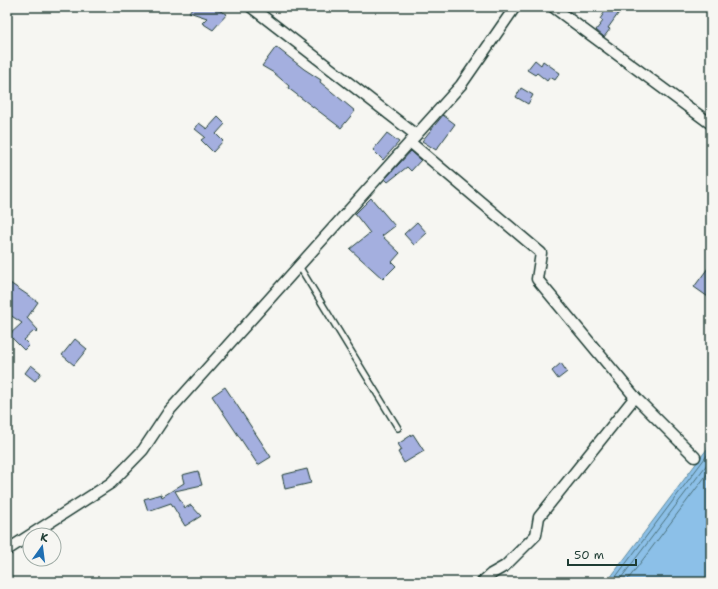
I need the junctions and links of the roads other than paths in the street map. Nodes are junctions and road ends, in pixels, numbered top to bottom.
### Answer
1 (251, 7) edge
2 (515, 7) edge
3 (553, 7) edge
4 (263, 10) edge
5 (711, 124) edge
6 (413, 139) junction
7 (299, 266) junction
8 (636, 397) junction
9 (398, 428) dead end
10 (695, 457) dead end
11 (7, 550) edge
12 (482, 582) edge

1 - 4 street
2 - 6 street
3 - 5 street
4 - 6 street
6 - 7 street
6 - 8 street
7 - 9 lane
7 - 11 street
8 - 10 street
8 - 12 street

